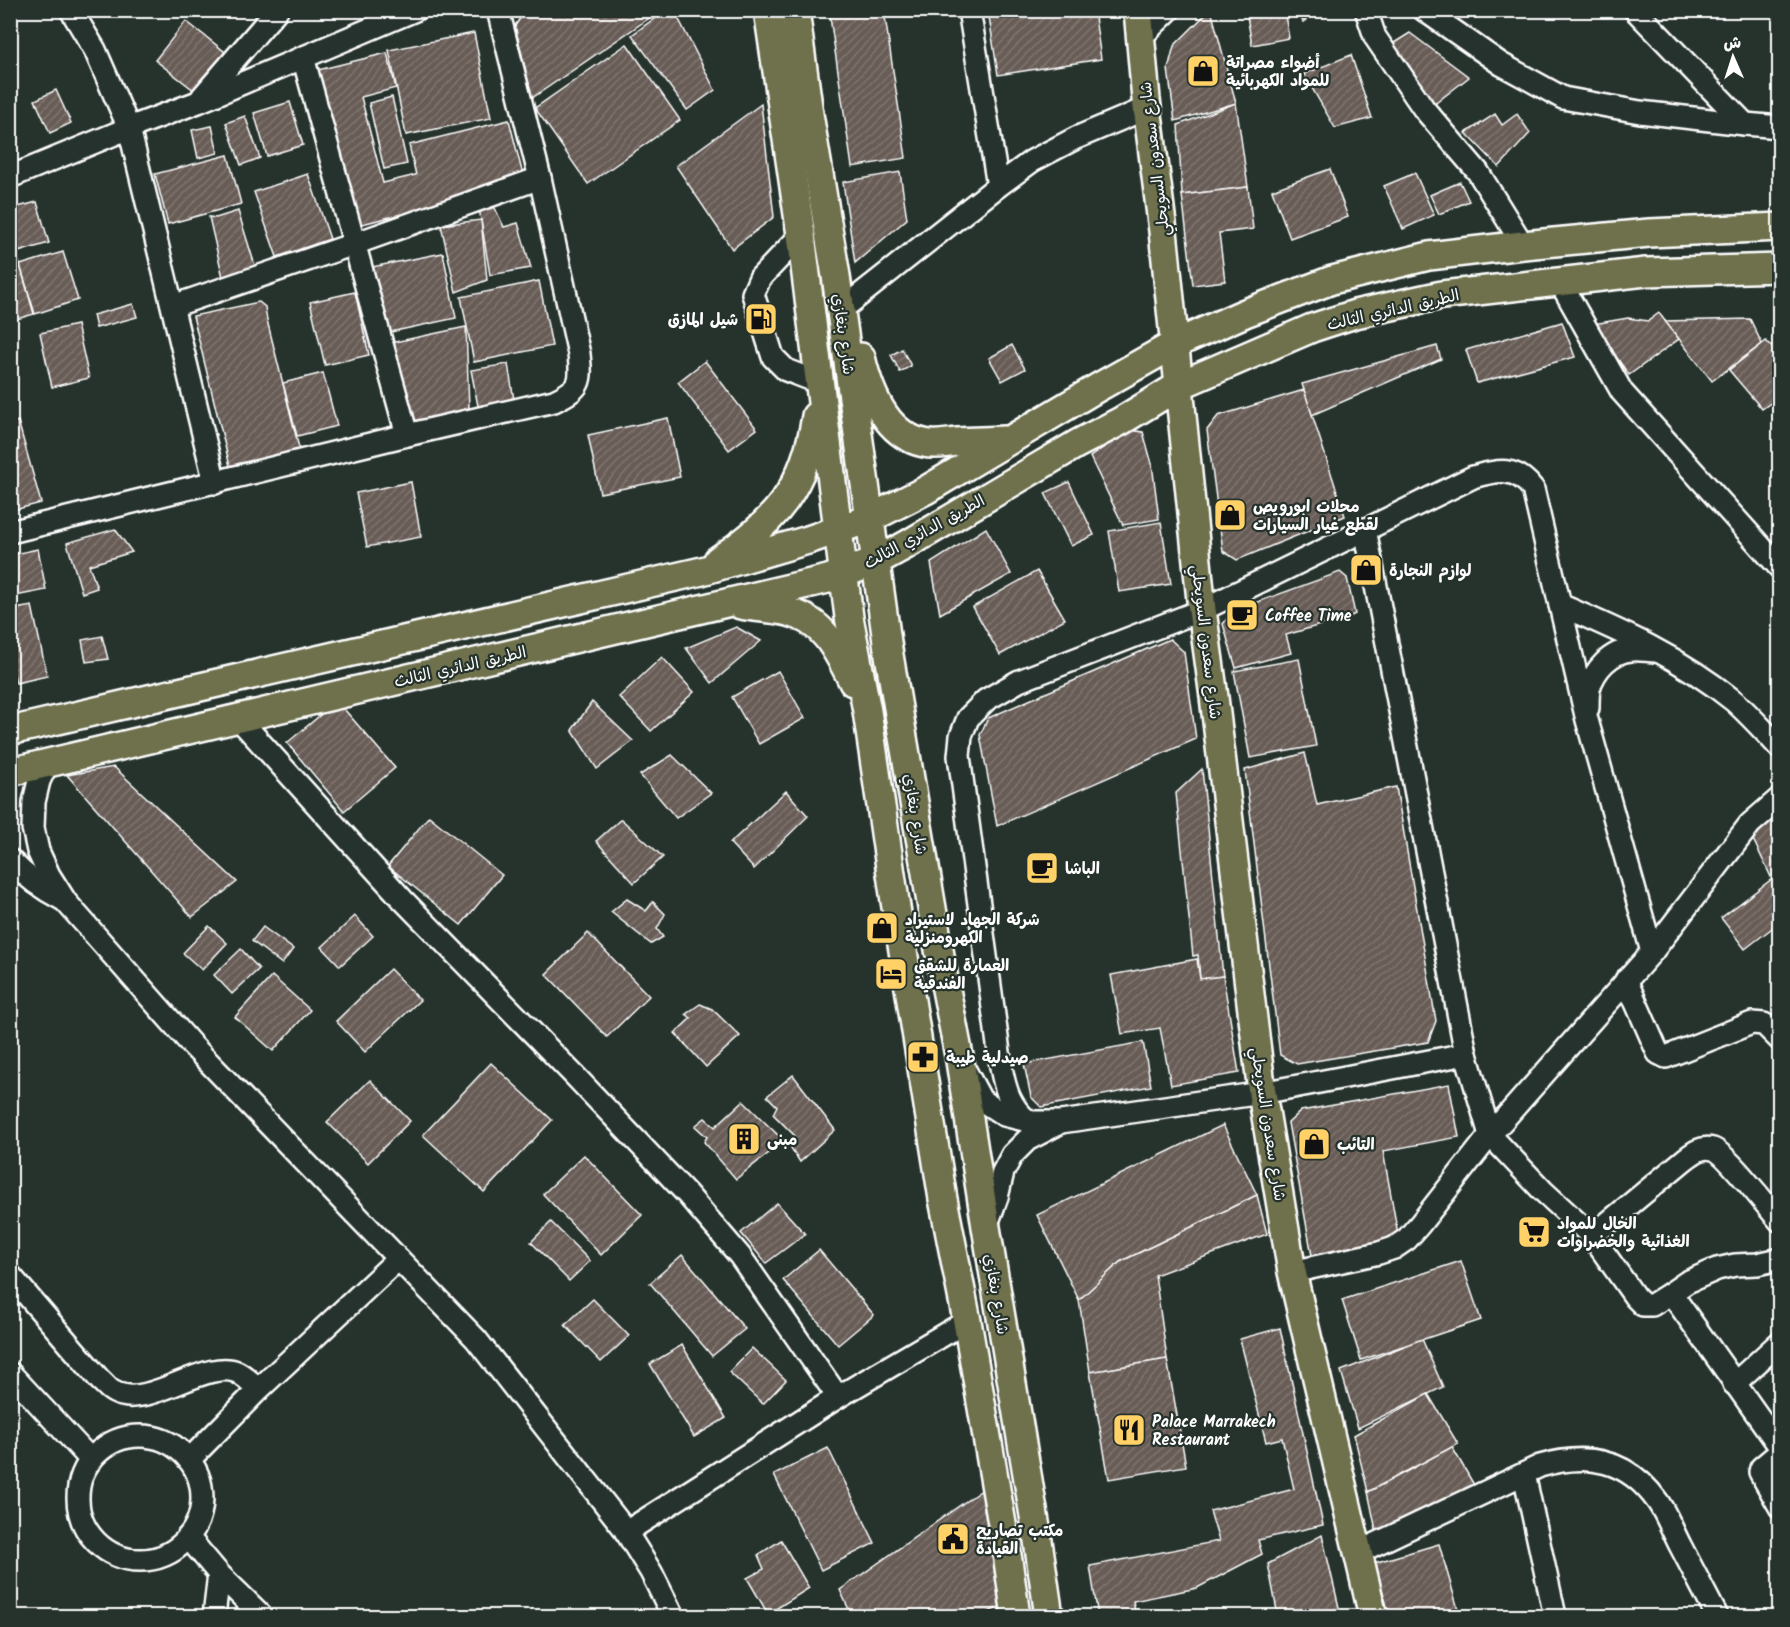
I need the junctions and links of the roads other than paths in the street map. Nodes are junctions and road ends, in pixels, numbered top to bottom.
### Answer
1 (71, 10) edge
2 (277, 10) edge
3 (415, 10) edge
4 (498, 10) edge
5 (757, 10) edge
6 (768, 10) edge
7 (795, 10) edge
8 (969, 10) edge
9 (1138, 10) edge
10 (1170, 10) edge
11 (1366, 10) edge
12 (1425, 10) edge
13 (1635, 10) edge
14 (1140, 38) junction
15 (774, 44) junction
16 (303, 57) junction
17 (198, 102) junction
18 (1147, 108) junction
19 (1745, 124) junction
20 (1779, 127) edge
21 (129, 128) junction
22 (10, 177) edge
23 (540, 178) junction
24 (998, 186) junction
25 (1779, 227) edge
26 (801, 235) junction
27 (354, 244) junction
28 (1523, 245) junction
29 (1779, 268) edge
30 (836, 276) junction
31 (1560, 282) junction
32 (172, 306) junction
33 (846, 306) junction
34 (1175, 344) junction
35 (1180, 385) junction
36 (821, 386) junction
37 (407, 435) junction
38 (1008, 440) junction
39 (215, 483) junction
40 (869, 519) junction
41 (838, 529) junction
42 (1365, 529) junction
43 (10, 532) edge
44 (875, 562) junction
45 (1779, 568) edge
46 (702, 571) junction
47 (843, 573) junction
48 (728, 603) junction
49 (1560, 605) junction
50 (1202, 610) junction
51 (1662, 652) junction
52 (867, 711) junction
53 (239, 719) junction
54 (1587, 720) junction
55 (10, 731) edge
56 (1779, 748) edge
57 (47, 764) junction
58 (10, 772) edge
59 (1779, 798) edge
60 (10, 860) edge
61 (66, 902) junction
62 (1652, 952) junction
63 (1626, 980) junction
64 (1779, 1040) edge
65 (1466, 1054) junction
66 (960, 1060) junction
67 (1262, 1093) junction
68 (1028, 1121) junction
69 (1061, 1122) junction
70 (1490, 1135) junction
71 (1779, 1221) edge
72 (986, 1227) junction
73 (1592, 1236) junction
74 (1779, 1258) edge
75 (398, 1259) junction
76 (1292, 1272) junction
77 (10, 1275) edge
78 (1671, 1293) junction
79 (967, 1321) junction
80 (1779, 1342) edge
81 (10, 1373) edge
82 (1734, 1384) junction
83 (259, 1389) junction
84 (838, 1397) junction
85 (1779, 1449) edge
86 (91, 1460) junction
87 (189, 1460) junction
88 (1524, 1474) junction
89 (1779, 1506) edge
90 (626, 1532) junction
91 (188, 1538) junction
92 (1357, 1553) junction
93 (219, 1574) junction
94 (214, 1617) edge
95 (262, 1617) edge
96 (673, 1617) edge
97 (1016, 1617) edge
98 (1049, 1617) edge
99 (1373, 1617) edge
100 (1555, 1617) edge
101 (1717, 1617) edge

1 - 21 street
2 - 17 street
3 - 16 street
4 - 23 street
5 - 15 main road
6 - 15 main road, شارع بنغازي
7 - 30 main road, شارع بنغازي
8 - 24 street
9 - 14 main road, شارع سعدون السويحلي
10 - 14 street
11 - 28 street
12 - 19 street
13 - 19 street
14 - 18 main road, شارع سعدون السويحلي
15 - 26 main road, شارع بنغازي
16 - 17 street
16 - 27 street
17 - 21 street
18 - 24 street
18 - 34 main road, شارع سعدون السويحلي
19 - 20 street
21 - 22 street
21 - 32 street
23 - 27 street
23 - 37 street
24 - 33 street
25 - 28 main road
26 - 36 main road, شارع بنغازي
26 - 36 street
27 - 32 street
27 - 37 street
28 - 34 main road
29 - 31 main road, الطريق الدائري الثالث
30 - 33 main road
30 - 40 main road, شارع بنغازي
31 - 35 main road, الطريق الدائري الثالث
31 - 45 street
32 - 39 street
33 - 38 main road
34 - 35 main road, شارع سعدون السويحلي
34 - 38 main road
35 - 44 main road, الطريق الدائري الثالث
35 - 50 main road, شارع سعدون السويحلي
36 - 41 main road, شارع بنغازي
36 - 46 main road
37 - 39 street
38 - 40 main road
39 - 43 street
40 - 41 main road
40 - 44 main road, شارع بنغازي
41 - 46 main road
41 - 47 main road, شارع بنغازي
42 - 49 street
42 - 50 street
42 - 65 street
44 - 47 main road, الطريق الدائري الثالث
44 - 66 main road, شارع بنغازي
46 - 55 main road
47 - 48 main road, الطريق الدائري الثالث
47 - 52 main road, شارع بنغازي
48 - 52 main road
48 - 53 main road, الطريق الدائري الثالث
49 - 51 street
49 - 54 street
50 - 67 main road, شارع سعدون السويحلي
50 - 68 street
51 - 54 street
51 - 56 street
52 - 79 main road, شارع بنغازي
53 - 57 main road, الطريق الدائري الثالث
53 - 84 street
54 - 62 street
57 - 58 main road, الطريق الدائري الثالث
57 - 61 street
59 - 62 street
60 - 61 street
61 - 75 street
62 - 63 street
63 - 64 street
63 - 70 street
65 - 67 street
65 - 70 street
66 - 68 street
66 - 72 main road, شارع بنغازي
67 - 69 street
67 - 76 main road, شارع سعدون السويحلي
68 - 69 street
69 - 72 street
70 - 73 street
70 - 76 street
71 - 73 street
72 - 98 main road, شارع بنغازي
73 - 78 street
74 - 78 street
75 - 83 street
75 - 90 street
76 - 92 main road, شارع سعدون السويحلي
77 - 83 street
78 - 82 street
79 - 84 street
79 - 97 main road, شارع بنغازي
80 - 82 street
81 - 86 street
82 - 85 street
83 - 87 street
84 - 90 street
85 - 89 street
86 - 87 street
86 - 91 street
87 - 91 street
88 - 92 street
88 - 100 street
88 - 101 street
90 - 96 street
91 - 93 street
92 - 99 main road, شارع سعدون السويحلي
93 - 94 street
93 - 95 street

